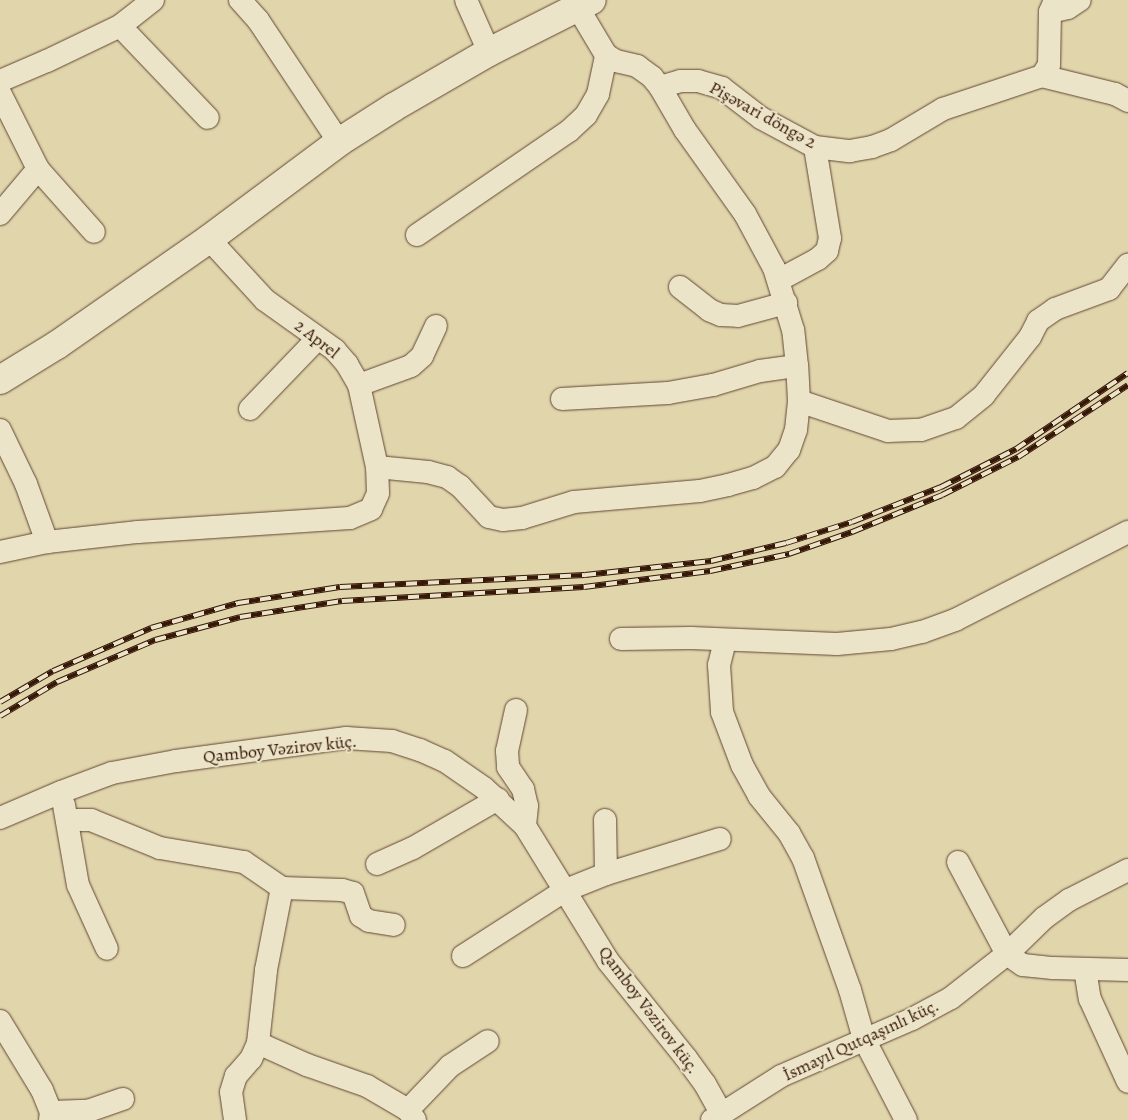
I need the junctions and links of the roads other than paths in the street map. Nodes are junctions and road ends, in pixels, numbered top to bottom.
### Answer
1 (153, 0) edge
2 (240, 0) edge
3 (466, 0) edge
4 (1080, 0) edge
5 (585, 4) edge
6 (1053, 6) edge
7 (120, 26) junction
8 (489, 52) junction
9 (606, 55) junction
10 (1042, 76) junction
11 (0, 81) edge
12 (660, 87) junction
13 (0, 94) edge
14 (1128, 101) edge
15 (208, 118) dead end
16 (339, 142) junction
17 (816, 147) junction
18 (38, 169) junction
19 (0, 214) edge
20 (94, 232) dead end
21 (417, 234) dead end
22 (210, 239) junction
23 (1128, 265) edge
24 (779, 280) junction
25 (680, 287) dead end
26 (786, 303) junction
27 (436, 326) dead end
28 (318, 338) junction
29 (798, 366) junction
30 (0, 380) edge
31 (359, 386) junction
32 (562, 399) dead end
33 (799, 401) junction
34 (250, 409) dead end
35 (0, 430) edge
36 (377, 467) junction
37 (1128, 532) edge
38 (47, 542) junction
39 (0, 552) edge
40 (621, 639) dead end
41 (725, 641) junction
42 (516, 710) dead end
43 (61, 792) junction
44 (498, 799) junction
45 (0, 818) edge
46 (68, 820) junction
47 (605, 820) dead end
48 (525, 826) junction
49 (720, 839) dead end
50 (958, 862) dead end
51 (377, 864) dead end
52 (1128, 870) edge
53 (606, 874) junction
54 (282, 888) junction
55 (566, 890) junction
56 (394, 925) dead end
57 (107, 949) dead end
58 (1007, 954) junction
59 (463, 956) dead end
60 (1085, 969) junction
61 (1128, 970) edge
62 (0, 1022) edge
63 (864, 1039) junction
64 (488, 1041) dead end
65 (258, 1043) junction
66 (1128, 1082) edge
67 (123, 1099) dead end
68 (411, 1115) edge
69 (50, 1116) edge
70 (716, 1116) edge
71 (235, 1120) edge
72 (906, 1120) edge

1 - 7 street
2 - 16 street
3 - 8 street
4 - 6 street
5 - 8 street
5 - 9 street
6 - 10 street
7 - 11 street
7 - 15 street
8 - 16 street
9 - 12 street
9 - 21 street
10 - 14 street
10 - 17 street, Pişəvari döngə 2
12 - 17 street, Pişəvari döngə 2
12 - 24 street
13 - 18 street
16 - 22 street
17 - 24 street
18 - 19 street
18 - 20 street
22 - 28 street, 2 Aprel
22 - 30 street
23 - 33 street
24 - 26 street
25 - 26 street
26 - 29 street
27 - 31 street
28 - 31 street, 2 Aprel
28 - 34 street
29 - 32 street
29 - 33 street
31 - 36 street, 2 Aprel
33 - 36 street
35 - 38 street
36 - 38 street, 2 Aprel
37 - 41 street
38 - 39 street, 2 Aprel
40 - 41 street
41 - 63 street
42 - 48 street
43 - 44 street, Qamboy Vəzirov küç.
43 - 45 street, Qamboy Vəzirov küç.
43 - 46 street
44 - 48 street, Qamboy Vəzirov küç.
44 - 51 street
46 - 54 street
46 - 57 street
47 - 53 street
48 - 55 street, Qamboy Vəzirov küç.
49 - 53 street
50 - 58 street
52 - 58 street, İsmayıl Qutqaşınlı küç.
53 - 55 street
54 - 56 street
54 - 65 street
55 - 59 street
55 - 70 street, Qamboy Vəzirov küç.
58 - 60 street
58 - 63 street, İsmayıl Qutqaşınlı küç.
60 - 61 street
60 - 66 street
62 - 69 street
63 - 70 street, İsmayıl Qutqaşınlı küç.
63 - 72 street
64 - 68 street
65 - 68 street
65 - 71 street
67 - 69 street

